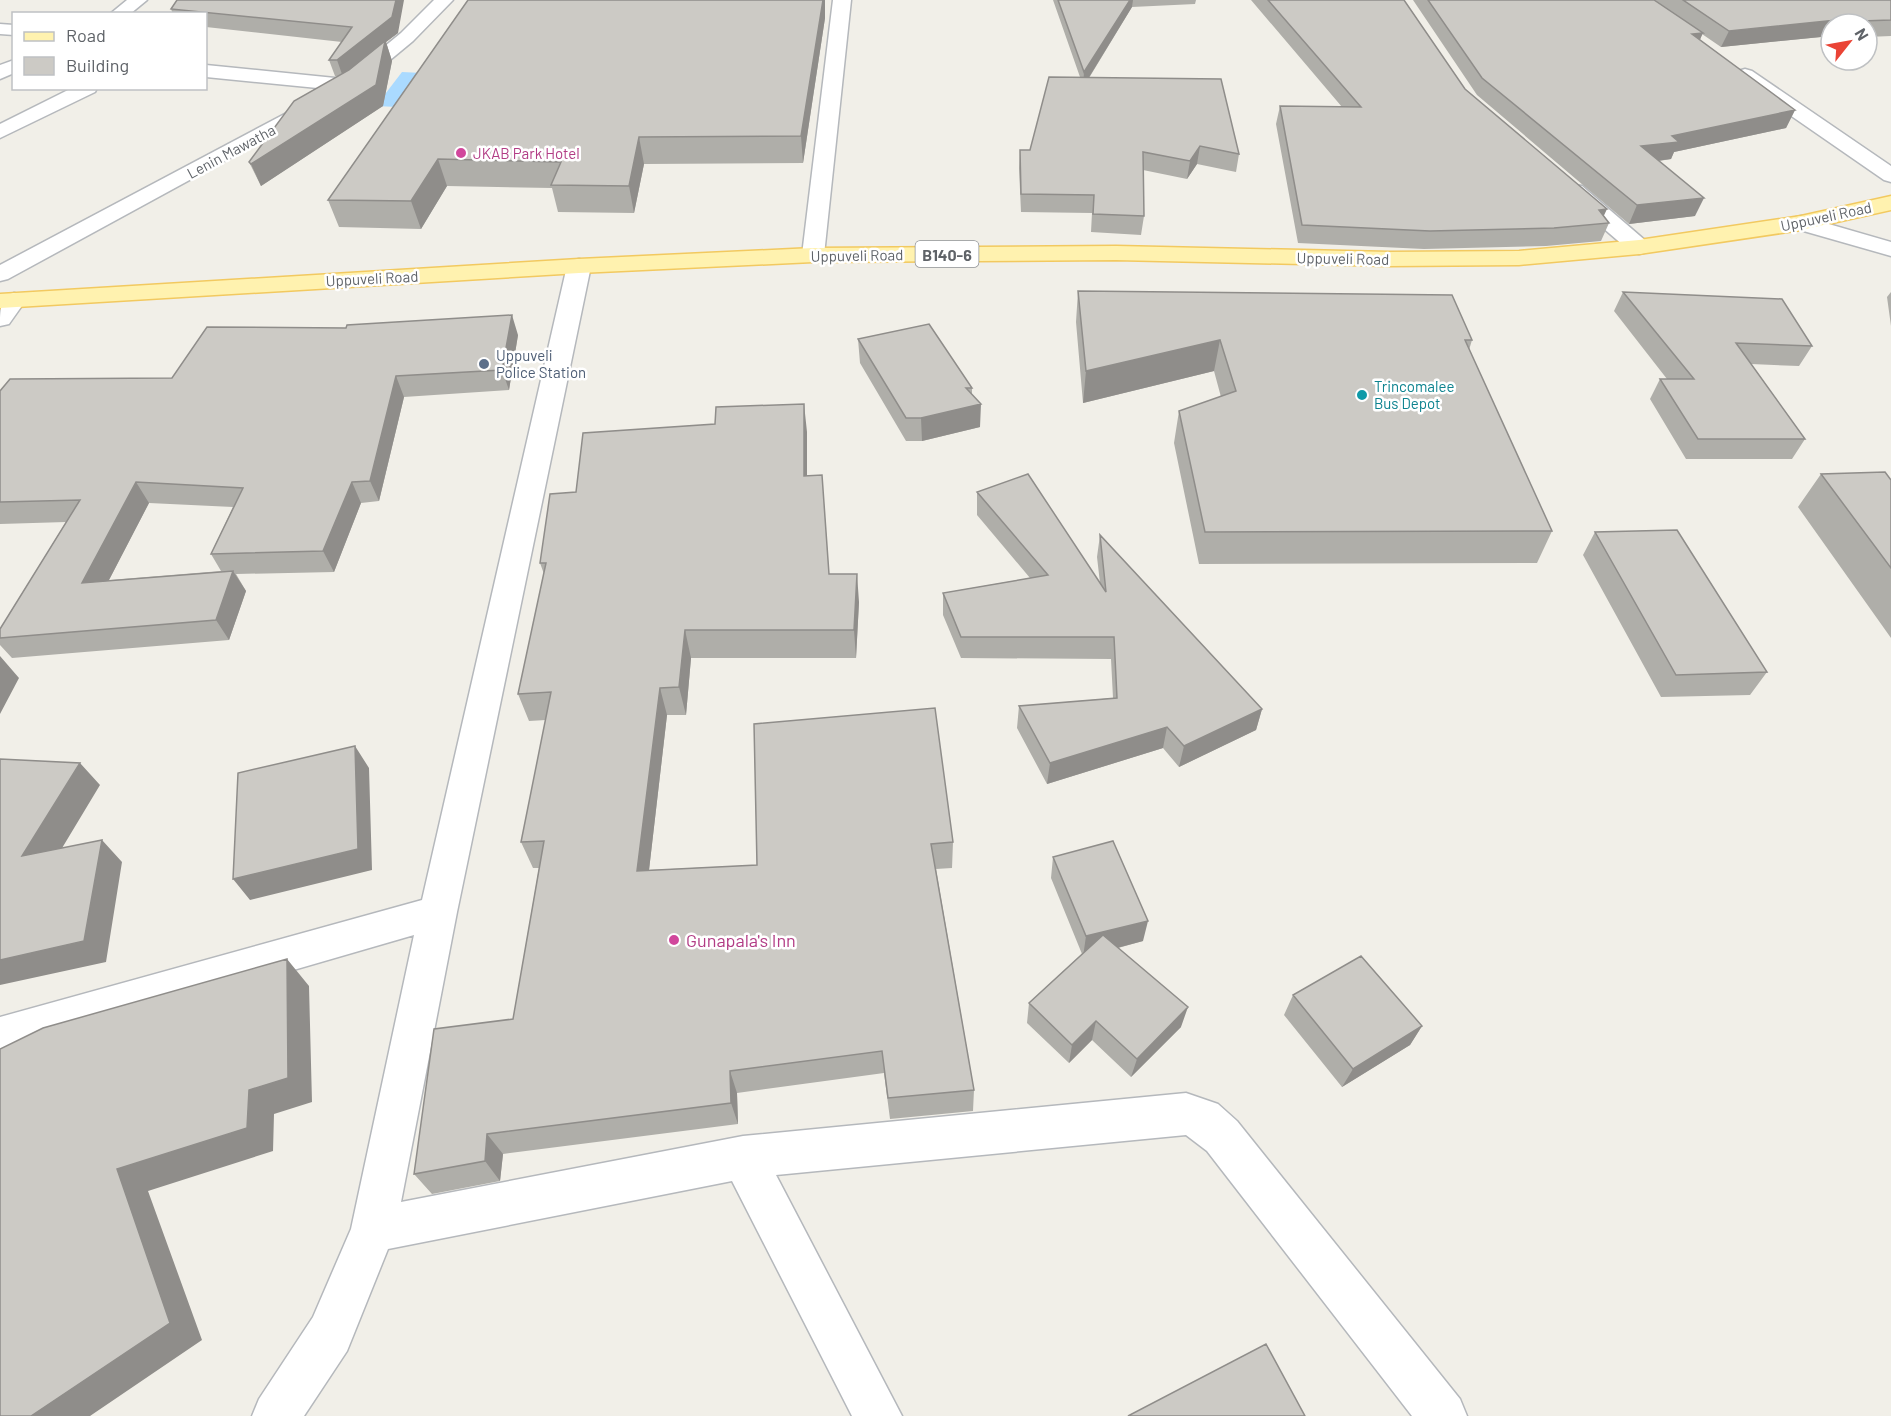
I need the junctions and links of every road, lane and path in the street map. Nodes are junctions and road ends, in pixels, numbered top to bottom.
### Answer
1 (138, 0) edge
2 (444, 0) edge
3 (842, 0) edge
4 (121, 12) edge
5 (1725, 61) edge
6 (207, 71) edge
7 (348, 85) junction
8 (84, 90) edge
9 (0, 132) edge
10 (1891, 176) edge
11 (1558, 178) edge
12 (1891, 203) edge
13 (1800, 223) junction
14 (1639, 247) junction
15 (1891, 249) edge
16 (813, 255) junction
17 (579, 266) junction
18 (0, 274) edge
19 (5, 306) edge
20 (438, 912) junction
21 (0, 1036) edge
22 (743, 1157) junction
23 (372, 1230) junction
24 (276, 1416) edge
25 (878, 1416) edge
26 (1443, 1416) edge

1 - 4 street
2 - 7 street, Lenin Mawatha
3 - 16 street
5 - 10 street
6 - 7 street
7 - 18 street, Lenin Mawatha
8 - 9 street
11 - 14 street
12 - 13 main road, Uppuveli Road / B140-6
13 - 14 main road, Uppuveli Road / B140-6
13 - 15 street
14 - 16 main road, Uppuveli Road / B140-6
16 - 17 main road, Uppuveli Road / B140-6
17 - 19 main road, Uppuveli Road / B140-6
17 - 20 street
20 - 21 street
20 - 23 street
22 - 23 street
22 - 25 street
22 - 26 street
23 - 24 street

